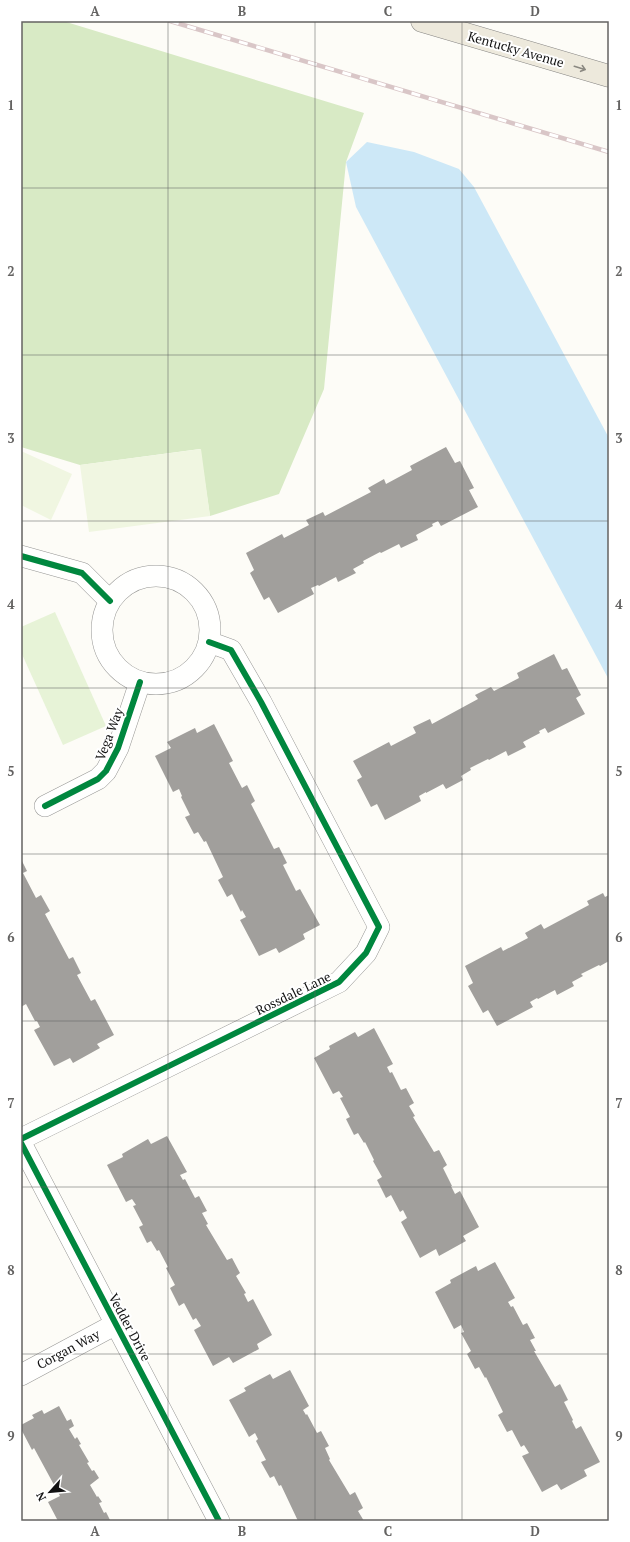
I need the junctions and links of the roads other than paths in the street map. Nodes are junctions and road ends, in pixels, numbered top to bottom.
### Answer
1 (422, 21) edge
2 (609, 76) edge
3 (21, 556) edge
4 (110, 601) junction
5 (209, 642) junction
6 (140, 682) junction
7 (45, 806) dead end
8 (21, 1140) edge
9 (21, 1143) edge
10 (116, 1324) junction
11 (21, 1375) edge
12 (219, 1521) edge

1 -> 2 main road, Kentucky Avenue
3 - 4 street
4 - 5 street
4 - 6 street
5 - 6 street
5 - 8 street, Rossdale Lane
6 - 7 street, Vega Way
9 - 10 street, Vedder Drive
10 - 11 street, Corgan Way
10 - 12 street, Vedder Drive

